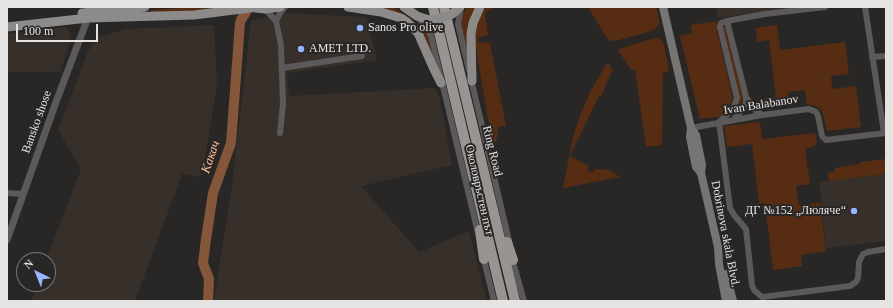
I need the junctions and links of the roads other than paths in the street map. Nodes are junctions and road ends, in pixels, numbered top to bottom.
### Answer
1 (145, 7) edge
2 (280, 7) edge
3 (284, 7) edge
4 (348, 7) edge
5 (400, 7) edge
6 (404, 7) edge
7 (433, 7) edge
8 (444, 7) edge
9 (461, 7) edge
10 (480, 7) edge
11 (663, 7) edge
12 (825, 7) edge
13 (865, 7) edge
14 (259, 8) edge
15 (89, 15) junction
16 (414, 15) junction
17 (276, 21) junction
18 (7, 22) edge
19 (724, 22) junction
20 (7, 27) edge
21 (362, 56) dead end
22 (886, 56) edge
23 (872, 57) junction
24 (282, 68) junction
25 (472, 81) junction
26 (441, 83) junction
27 (746, 97) junction
28 (762, 115) junction
29 (733, 120) junction
30 (719, 122) junction
31 (691, 128) junction
32 (280, 133) dead end
33 (885, 133) edge
34 (474, 180) junction
35 (489, 191) junction
36 (7, 193) edge
37 (23, 194) junction
38 (7, 240) edge
39 (718, 247) junction
40 (886, 249) edge
41 (484, 259) junction
42 (513, 260) junction
43 (494, 301) edge
44 (503, 301) edge
45 (515, 301) edge
46 (524, 301) edge
47 (726, 301) edge
48 (732, 301) edge

1 - 15 main road
2 - 14 main road
3 - 17 street
4 - 26 main road
5 - 16 main road
6 - 16 main road
7 - 34 highway, Ring Road
8 - 35 highway, Ring Road
9 - 16 main road, bridge
9 - 25 street, Ring Road
10 - 25 main road
11 - 31 main road, Dobrinova skala Blvd.
12 - 19 street
13 - 23 street
14 - 15 main road
14 - 17 street
15 - 18 main road
15 - 20 main road
15 - 37 street, Bansko shose
16 - 26 street
17 - 24 street
19 - 27 street
19 - 30 street
21 - 24 street
22 - 23 street
23 - 33 street
24 - 32 street
25 - 42 street, Ring Road
26 - 41 street, Околовръстен път
27 - 28 street
27 - 29 street
28 - 29 street, Ivan Balabanov
28 - 33 street, Ivan Balabanov
29 - 30 street, Ivan Balabanov
30 - 31 street, Ivan Balabanov
30 - 40 street
31 - 39 main road, Dobrinova skala Blvd.
34 - 41 highway
34 - 44 highway, Ring Road
35 - 42 highway
35 - 45 highway, Ring Road
36 - 37 street
37 - 38 street, Bansko shose
39 - 47 main road, Dobrinova skala Blvd.
39 - 48 main road
41 - 43 street, Околовръстен път
42 - 46 street, Ring Road

